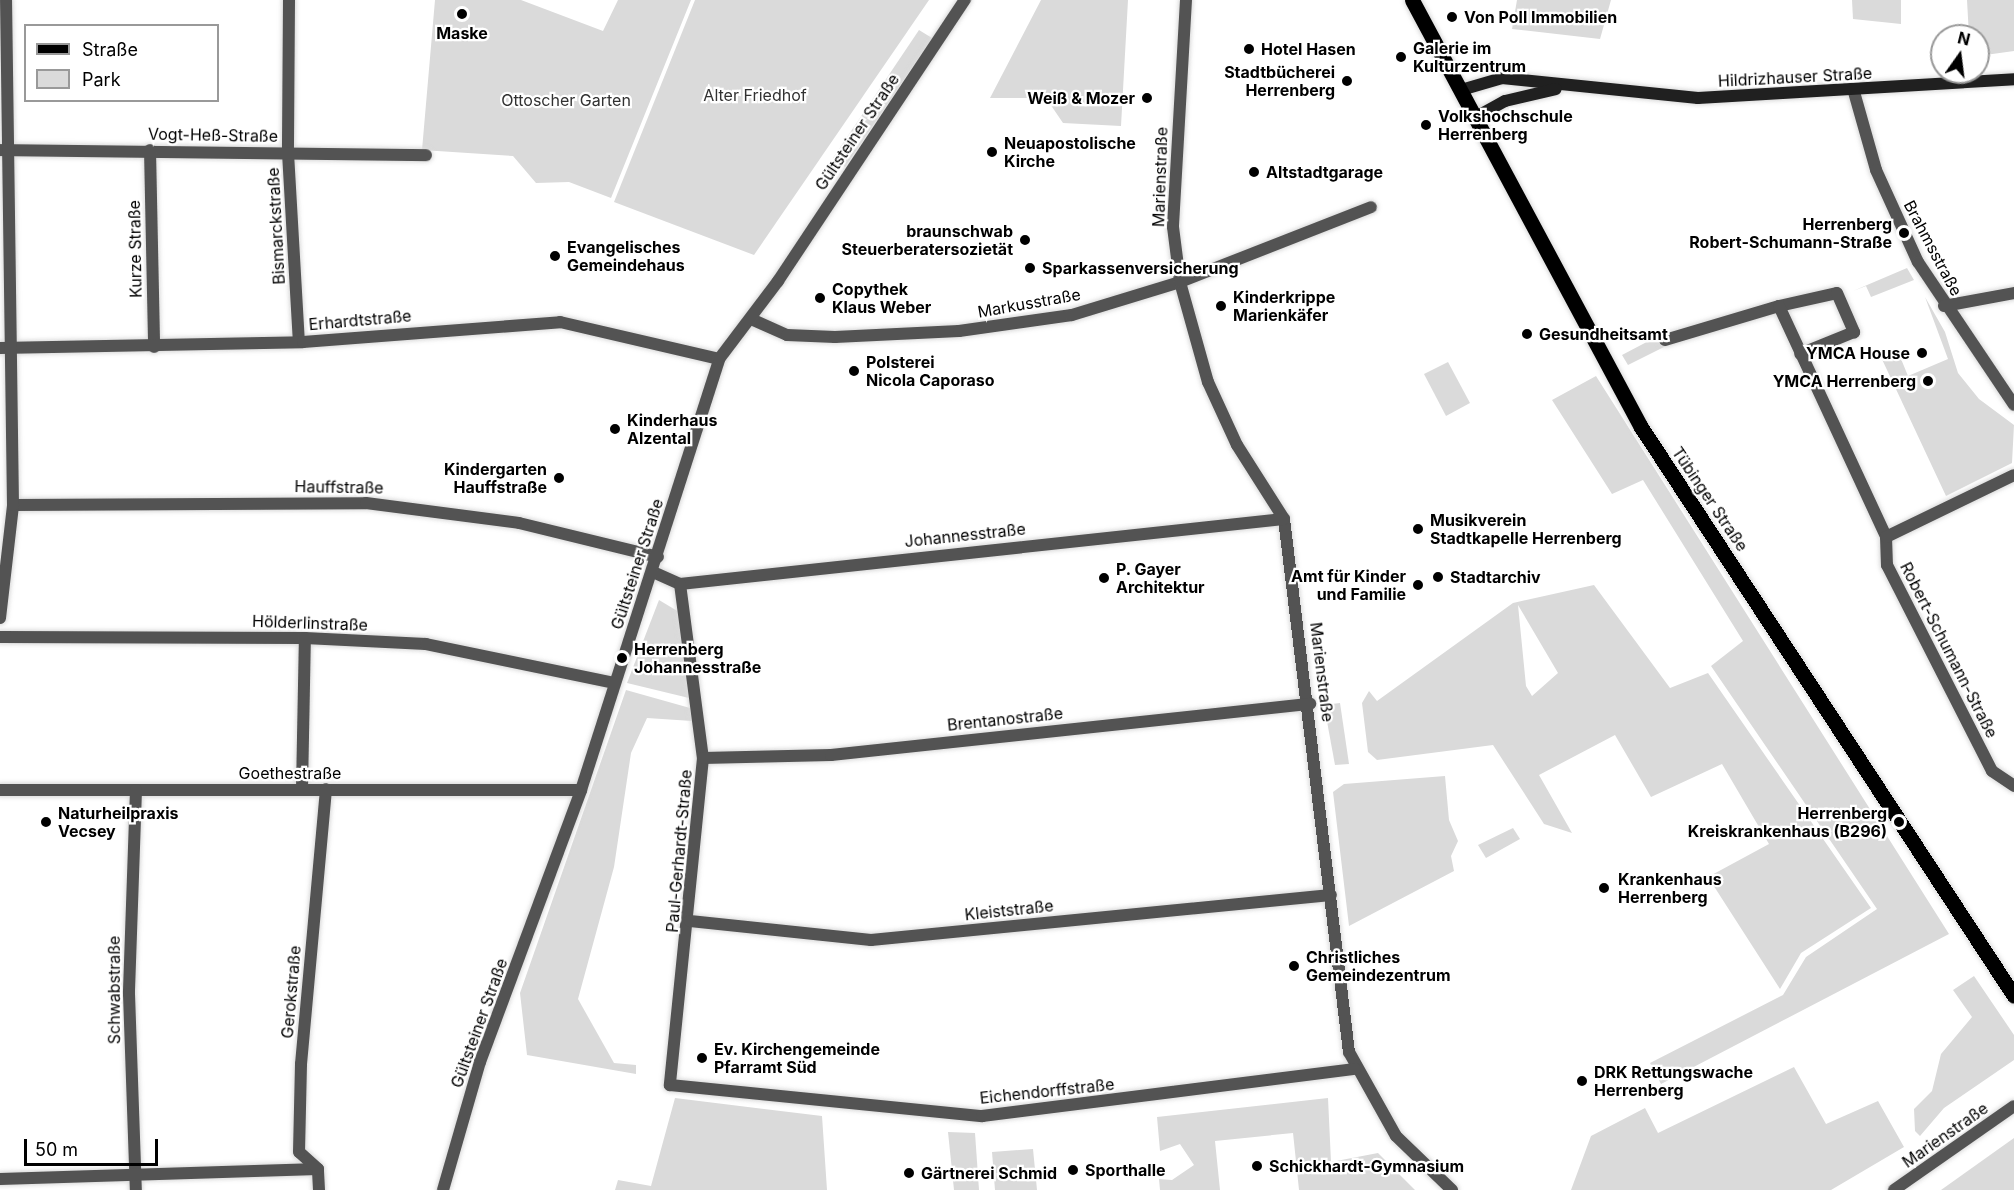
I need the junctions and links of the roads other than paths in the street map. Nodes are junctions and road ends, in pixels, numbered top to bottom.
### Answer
1 (6, 0) edge
2 (290, 0) edge
3 (965, 0) edge
4 (1186, 0) edge
5 (1413, 1) edge
6 (2014, 79) edge
7 (1577, 87) junction
8 (1461, 90) junction
9 (1854, 92) junction
10 (1476, 117) junction
11 (5, 150) edge
12 (150, 150) junction
13 (288, 153) junction
14 (426, 155) dead end
15 (1371, 207) dead end
16 (1180, 282) junction
17 (2014, 293) edge
18 (1779, 306) junction
19 (1944, 306) junction
20 (751, 319) junction
21 (1665, 340) dead end
22 (299, 342) junction
23 (154, 347) junction
24 (5, 348) edge
25 (1800, 354) junction
26 (719, 359) junction
27 (2014, 405) edge
28 (2014, 475) edge
29 (13, 505) junction
30 (1284, 519) junction
31 (1886, 537) junction
32 (658, 557) junction
33 (653, 572) junction
34 (680, 584) junction
35 (0, 618) edge
36 (0, 637) edge
37 (305, 638) junction
38 (614, 683) junction
39 (1310, 704) junction
40 (703, 758) junction
41 (2014, 786) edge
42 (302, 789) junction
43 (326, 789) junction
44 (0, 790) edge
45 (136, 790) junction
46 (581, 790) junction
47 (1331, 895) junction
48 (690, 921) junction
49 (2014, 996) edge
50 (1355, 1069) junction
51 (669, 1085) joint
52 (2014, 1106) edge
53 (318, 1169) junction
54 (0, 1179) edge
55 (136, 1184) edge
56 (319, 1190) edge
57 (443, 1190) edge
58 (1452, 1190) edge
59 (1894, 1190) edge

1 - 11 street
2 - 13 street, Bismarckstraße
3 - 20 street, Gültsteiner Straße
4 - 16 street, Marienstraße
5 - 8 main road, Tübinger Straße
6 - 9 main road, Hildrizhauser Straße
7 - 8 main road, Hildrizhauser Straße
7 - 9 main road, Hildrizhauser Straße
7 - 10 main road, Hildrizhauser Straße
8 - 10 main road, Tübinger Straße
9 - 19 street, Brahmsstraße
10 - 49 main road, Tübinger Straße
11 - 12 street, Vogt-Heß-Straße
11 - 24 street
12 - 13 street, Vogt-Heß-Straße
12 - 23 street, Kurze Straße
13 - 14 street, Vogt-Heß-Straße
13 - 22 street, Bismarckstraße
15 - 16 street, Markusstraße
16 - 20 street, Markusstraße
16 - 30 street, Marienstraße
17 - 19 street
18 - 21 street
18 - 25 street, Robert-Schumann-Straße
18 - 25 street
19 - 27 street, Brahmsstraße
20 - 26 street, Gültsteiner Straße
22 - 23 street, Erhardtstraße
22 - 26 street, Erhardtstraße
23 - 24 street, Erhardtstraße
24 - 29 street
25 - 31 street, Robert-Schumann-Straße
26 - 32 street, Gültsteiner Straße
28 - 31 street
29 - 32 street, Hauffstraße
29 - 35 street
30 - 34 street, Johannesstraße
30 - 39 street, Marienstraße
31 - 41 street, Robert-Schumann-Straße
32 - 33 street, Gültsteiner Straße
33 - 34 street
33 - 38 street, Gültsteiner Straße
34 - 40 street, Paul-Gerhardt-Straße
36 - 37 street, Hölderlinstraße
37 - 38 street, Hölderlinstraße
37 - 42 street
38 - 46 street, Gültsteiner Straße
39 - 40 street, Brentanostraße
39 - 47 street, Marienstraße
40 - 48 street, Paul-Gerhardt-Straße
42 - 43 street, Goethestraße
42 - 45 street, Goethestraße
43 - 46 street, Goethestraße
43 - 53 street, Gerokstraße
44 - 45 street, Goethestraße
45 - 55 street, Schwabstraße
46 - 57 street, Gültsteiner Straße
47 - 48 street, Kleiststraße
47 - 50 street, Marienstraße
48 - 51 street, Paul-Gerhardt-Straße
50 - 51 street, Eichendorffstraße
50 - 58 street, Marienstraße
52 - 59 street, Marienstraße
53 - 55 street
53 - 56 street
54 - 55 street

